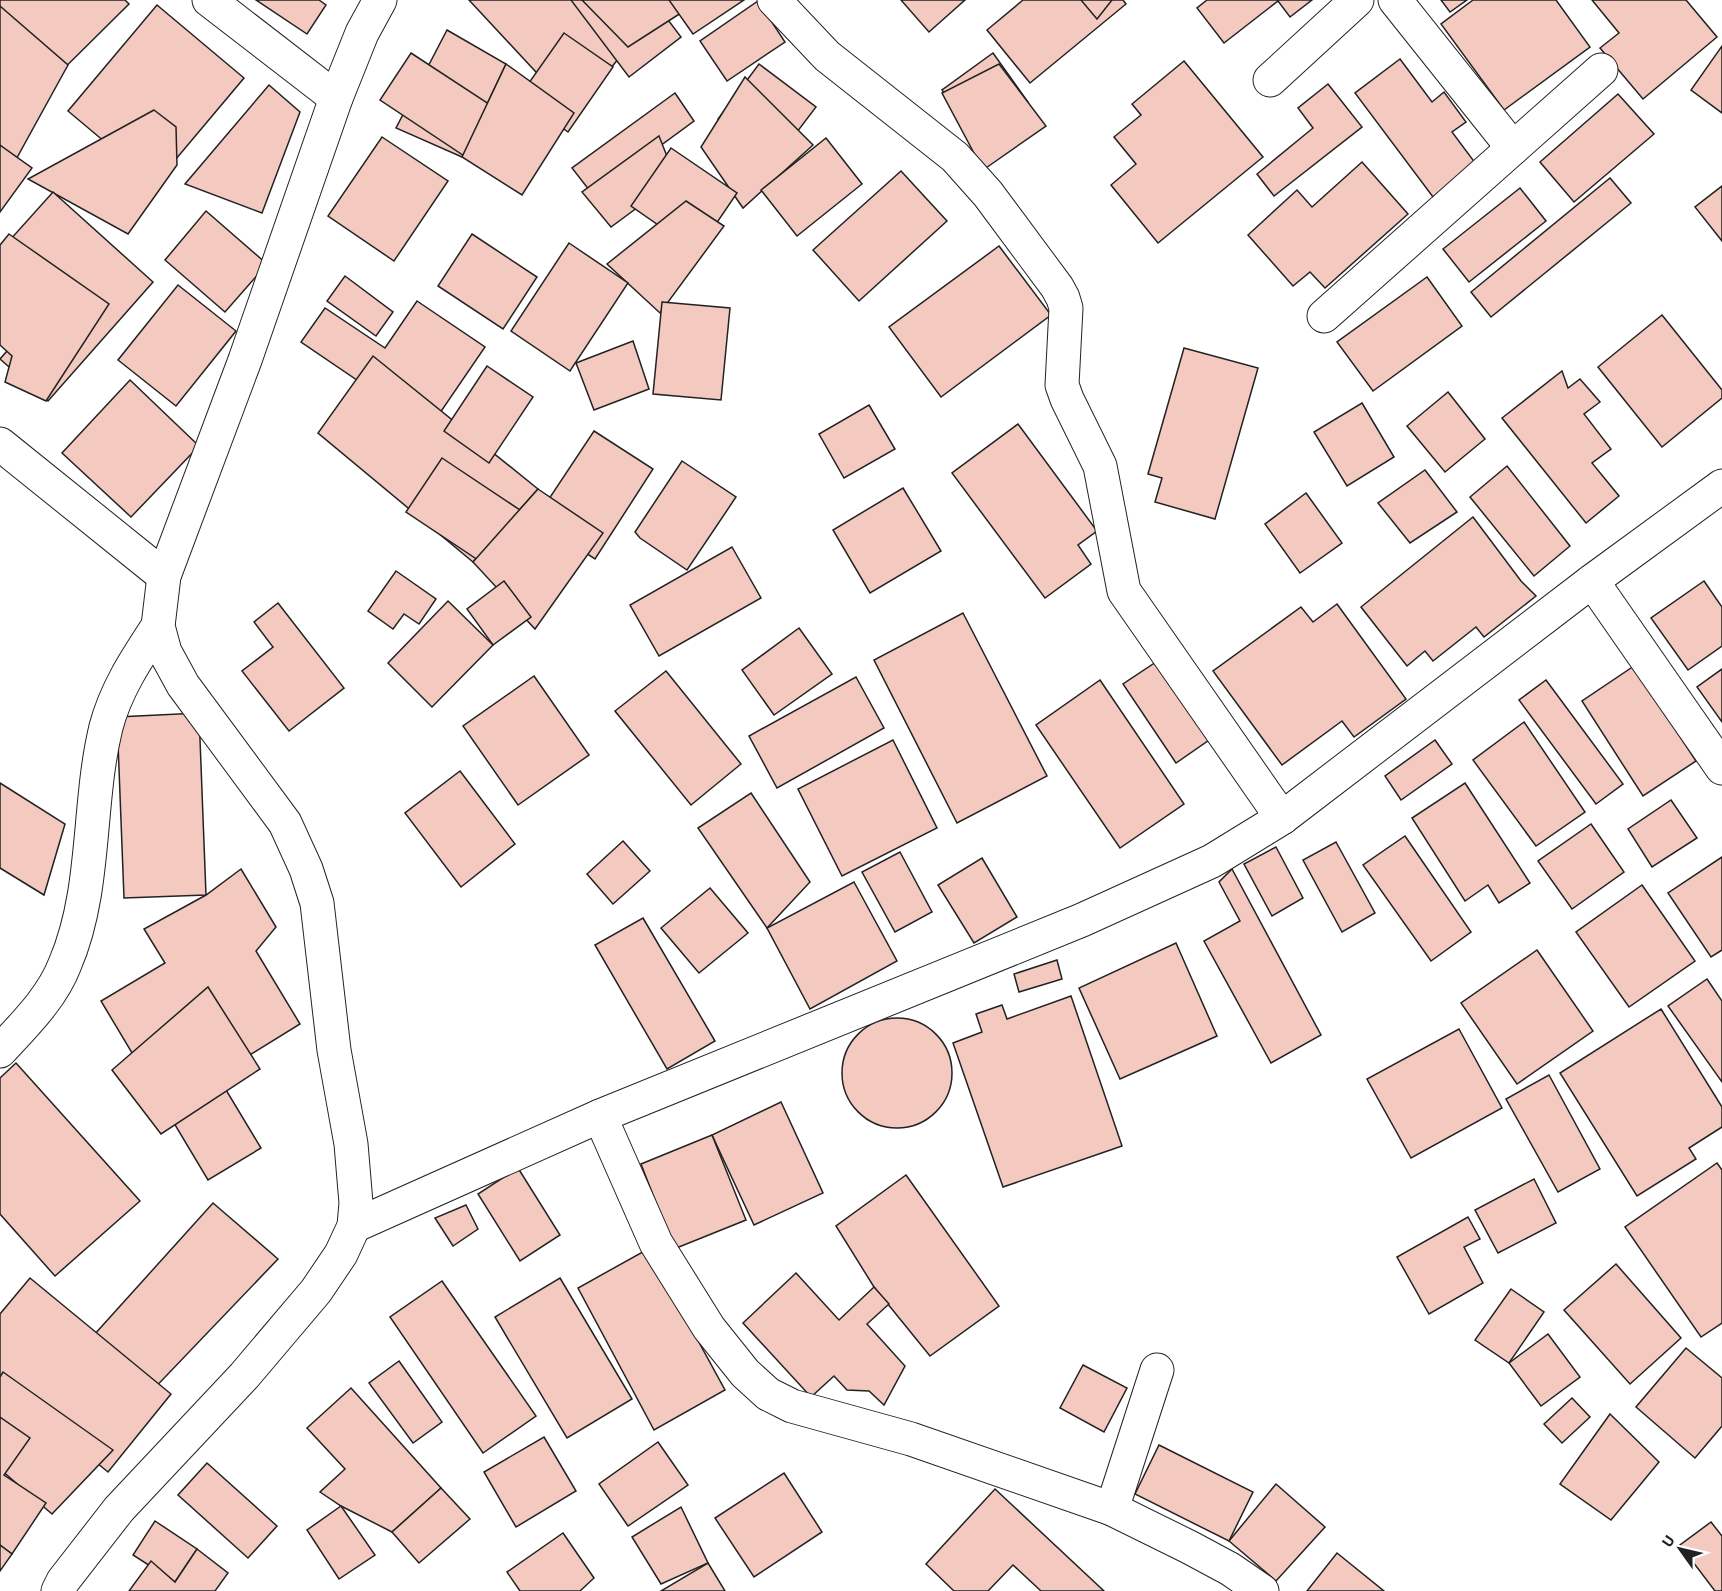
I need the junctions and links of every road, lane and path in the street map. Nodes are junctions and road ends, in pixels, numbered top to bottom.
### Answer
1 (209, 0) edge
2 (380, 0) edge
3 (774, 0) edge
4 (1357, 0) edge
5 (1395, 0) edge
6 (1601, 70) dead end
7 (1270, 80) dead end
8 (336, 98) junction
9 (1513, 148) junction
10 (1324, 316) dead end
11 (0, 444) edge
12 (1722, 486) edge
13 (164, 576) junction
14 (1592, 580) junction
15 (158, 626) junction
16 (1722, 768) edge
17 (1282, 818) junction
18 (0, 1051) edge
19 (600, 1116) junction
20 (354, 1226) junction
21 (1157, 1370) dead end
22 (1112, 1509) junction
23 (58, 1591) edge
24 (1262, 1591) edge

1 - 8 street
2 - 8 street
3 - 17 street
4 - 7 street
5 - 9 street
6 - 9 street
8 - 13 street
9 - 10 street
11 - 13 street
12 - 14 street
13 - 15 street
14 - 16 street
14 - 17 street
15 - 18 street
15 - 20 street
17 - 19 street
19 - 20 street
19 - 22 street
20 - 23 street
21 - 22 street
22 - 24 street

